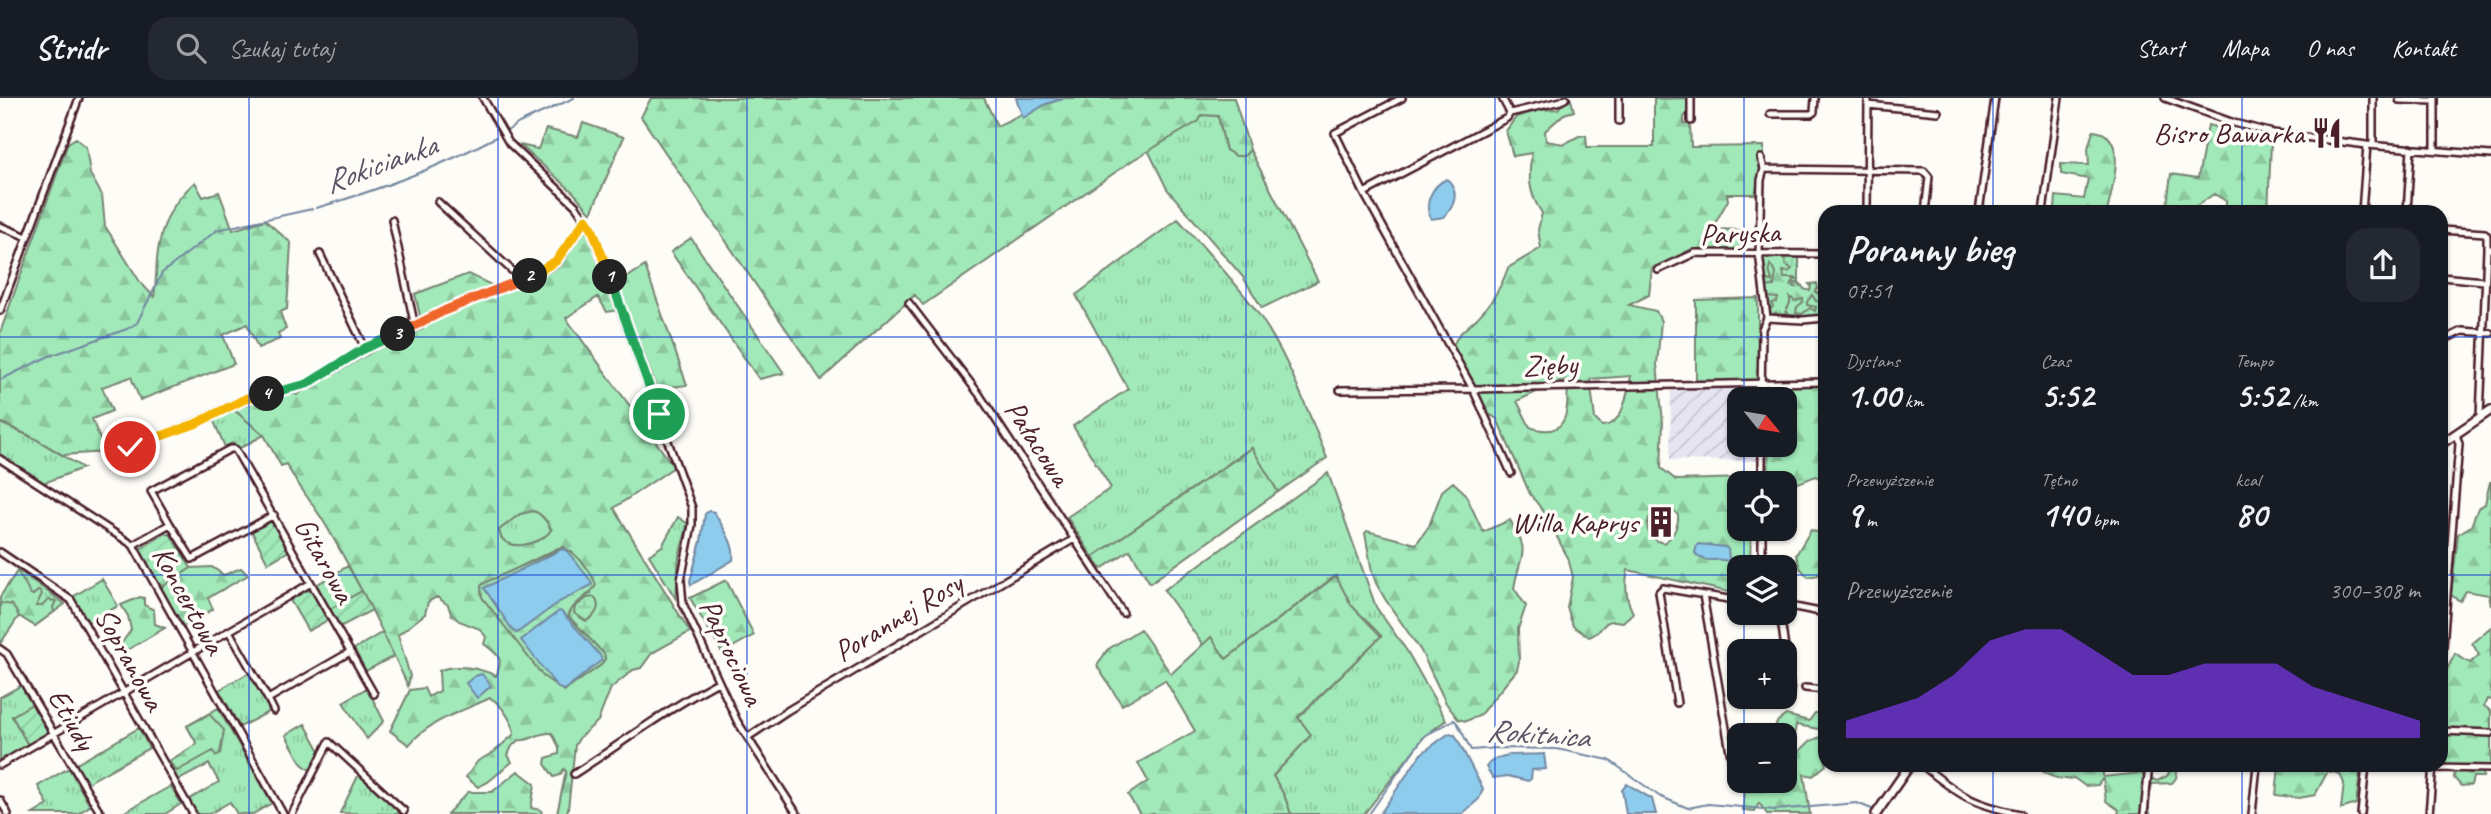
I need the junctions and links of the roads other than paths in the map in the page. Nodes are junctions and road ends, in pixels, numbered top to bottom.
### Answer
1 (78, 98) edge
2 (483, 98) edge
3 (1402, 98) edge
4 (1502, 98) edge
5 (1566, 98) edge
6 (1619, 98) edge
7 (1691, 98) edge
8 (1815, 98) edge
9 (1995, 98) edge
10 (2059, 98) edge
11 (2165, 98) edge
12 (2373, 98) edge
13 (2435, 99) edge
14 (2399, 100) dead end
15 (1868, 102) edge
16 (1938, 112) dead end
17 (1510, 113) junction
18 (1770, 114) dead end
19 (1619, 121) dead end
20 (1691, 121) dead end
21 (2370, 145) junction
22 (2411, 148) junction
23 (2435, 150) junction
24 (2491, 155) edge
25 (1761, 158) dead end
26 (1764, 169) junction
27 (1868, 170) junction
28 (1364, 193) junction
29 (438, 202) dead end
30 (1867, 205) edge
31 (1926, 205) edge
32 (1980, 205) edge
33 (2044, 205) edge
34 (2363, 205) edge
35 (2407, 205) edge
36 (586, 219) junction
37 (392, 220) dead end
38 (0, 226) edge
39 (2448, 230) edge
40 (27, 237) junction
41 (2489, 249) edge
42 (1759, 253) junction
43 (320, 254) dead end
44 (1818, 254) edge
45 (1658, 270) dead end
46 (2448, 278) edge
47 (522, 279) junction
48 (2484, 281) junction
49 (909, 303) dead end
50 (0, 310) edge
51 (1767, 318) junction
52 (1818, 319) edge
53 (415, 327) junction
54 (2484, 332) junction
55 (2491, 333) edge
56 (2448, 337) edge
57 (365, 348) junction
58 (1762, 382) junction
59 (1818, 382) edge
60 (1762, 387) edge
61 (1473, 389) junction
62 (1340, 390) dead end
63 (2491, 410) edge
64 (2480, 418) junction
65 (2456, 434) junction
66 (2448, 439) edge
67 (104, 457) dead end
68 (0, 459) edge
69 (1511, 473) dead end
70 (274, 515) junction
71 (170, 524) junction
72 (1074, 539) junction
73 (133, 545) junction
74 (0, 552) edge
75 (311, 583) junction
76 (2448, 583) edge
77 (1703, 595) junction
78 (1727, 599) edge
79 (1797, 607) edge
80 (1818, 612) edge
81 (1123, 613) dead end
82 (229, 631) junction
83 (0, 649) edge
84 (350, 652) junction
85 (192, 653) junction
86 (718, 682) junction
87 (1805, 688) dead end
88 (1818, 689) edge
89 (123, 694) junction
90 (374, 694) dead end
91 (268, 699) junction
92 (1677, 703) dead end
93 (274, 710) dead end
94 (2448, 731) edge
95 (2491, 733) edge
96 (54, 734) junction
97 (1727, 734) edge
98 (748, 737) junction
99 (0, 765) edge
100 (2448, 767) edge
101 (2491, 769) edge
102 (1905, 772) edge
103 (1931, 772) edge
104 (2148, 772) edge
105 (2256, 772) edge
106 (2365, 772) edge
107 (2432, 772) edge
108 (573, 774) dead end
109 (0, 800) edge
110 (404, 811) dead end
111 (8, 814) edge
112 (101, 814) edge
113 (193, 814) edge
114 (283, 814) edge
115 (292, 814) edge
116 (797, 814) edge
117 (1876, 814) edge
118 (2020, 814) edge
119 (2144, 814) edge
120 (2252, 814) edge
121 (2361, 814) edge
122 (2429, 814) edge

1 - 40 street
2 - 36 street, Paprociowa
3 - 28 street
4 - 17 street
5 - 17 street
6 - 19 street
7 - 20 street
8 - 18 street
9 - 32 street
10 - 33 street
11 - 21 street
12 - 21 street
13 - 14 street
13 - 23 street
15 - 16 street
15 - 27 street
17 - 28 street
21 - 22 street
21 - 34 street
22 - 23 street
22 - 35 street
23 - 24 street
25 - 26 street
26 - 27 street
26 - 42 street
27 - 30 street
27 - 31 street
28 - 61 street
29 - 47 street
36 - 47 street
36 - 86 street, Paprociowa
37 - 53 street
38 - 40 street
39 - 41 street
40 - 50 street
41 - 48 street
42 - 44 street, Paryska
42 - 45 street, Paryska
42 - 51 street
43 - 57 street
46 - 48 street
47 - 53 street
48 - 54 street
49 - 72 street, Pałacowa
51 - 52 street
51 - 58 street
53 - 57 street
54 - 55 street
54 - 56 street
54 - 64 street
57 - 67 street
58 - 59 street, Zięby
58 - 60 street
58 - 61 street, Zięby
61 - 62 street, Zięby
61 - 69 street
63 - 64 street
64 - 65 street
65 - 66 street
65 - 76 street
68 - 73 street, Koncertowa
70 - 71 street
70 - 71 street, Gitarowa
70 - 75 street, Gitarowa
71 - 73 street
72 - 81 street, Pałacowa
72 - 98 street, Porannej Rosy
73 - 85 street, Koncertowa
74 - 89 street, Sopranowa
75 - 82 street
75 - 84 street, Gitarowa
77 - 78 street
77 - 92 street
77 - 97 street
79 - 80 street
82 - 85 street
82 - 91 street
83 - 96 street, Etiudy
84 - 90 street, Gitarowa
84 - 91 street
85 - 89 street
85 - 114 street, Koncertowa
86 - 98 street, Paprociowa
86 - 108 street
87 - 88 street
89 - 96 street
89 - 113 street, Sopranowa
91 - 93 street
94 - 95 street
96 - 99 street
96 - 112 street, Etiudy
98 - 116 street, Paprociowa
100 - 101 street
102 - 117 street
103 - 118 street
104 - 119 street
105 - 120 street
106 - 121 street
107 - 122 street
109 - 111 street
110 - 115 street

